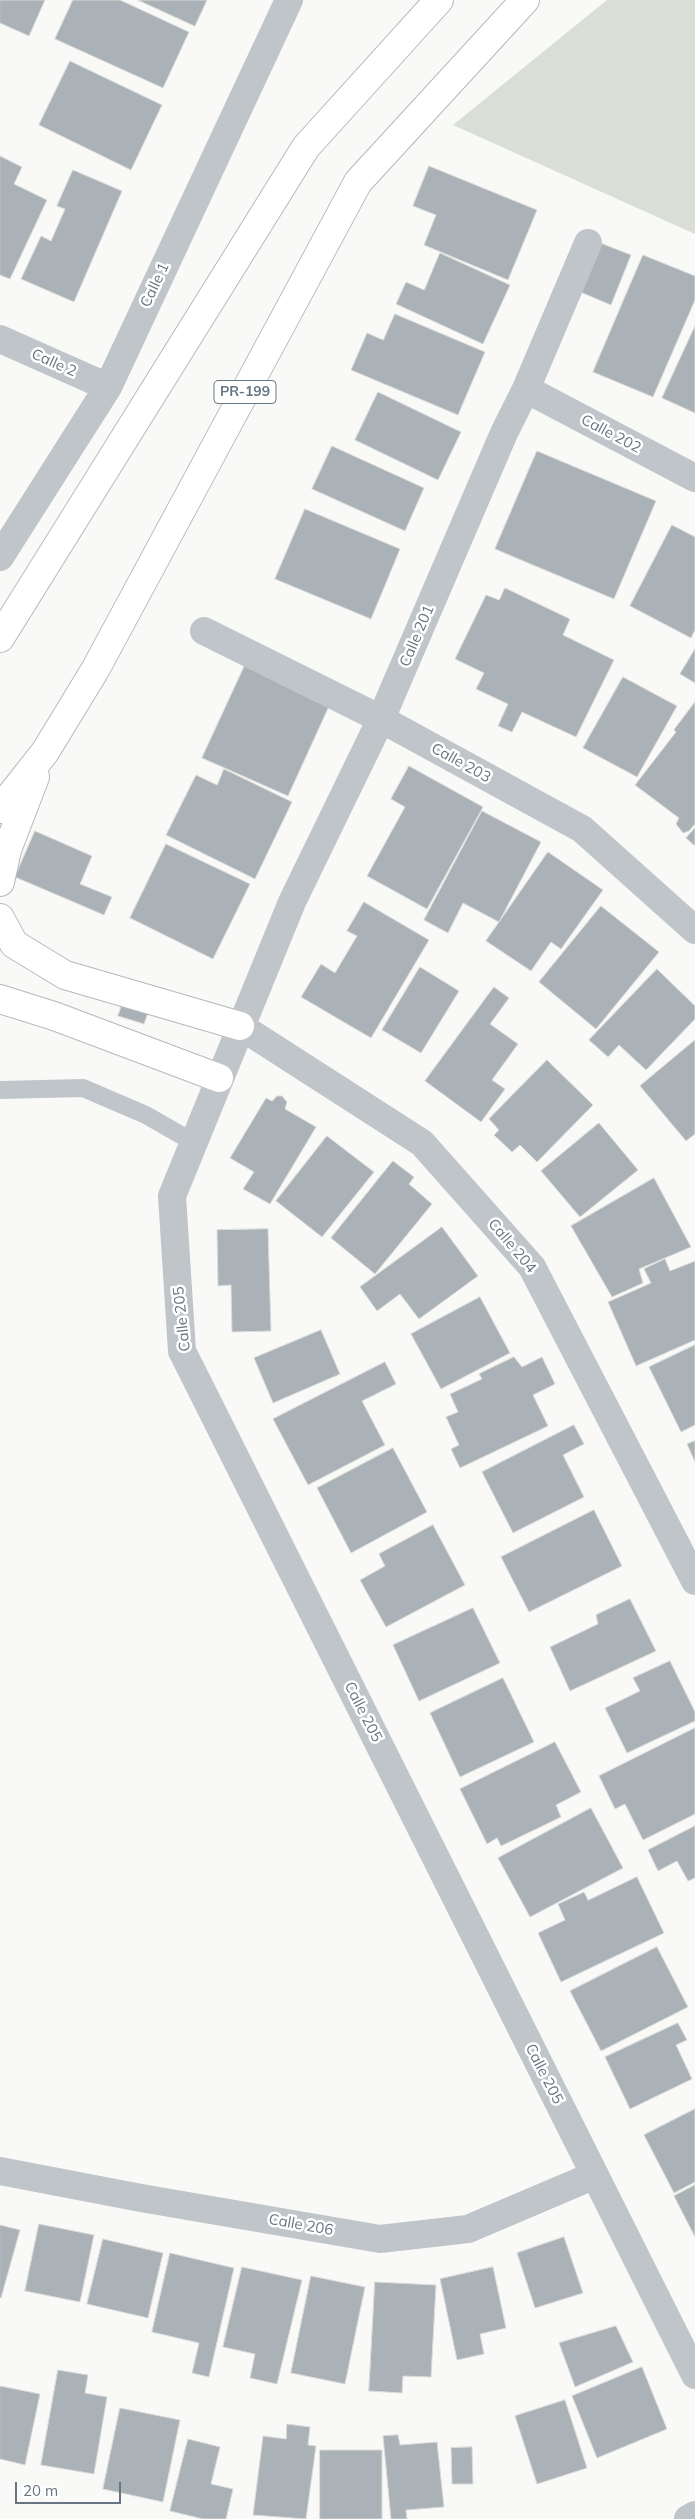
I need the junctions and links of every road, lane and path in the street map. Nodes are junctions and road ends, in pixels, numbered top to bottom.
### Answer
1 (288, 0) edge
2 (439, 0) edge
3 (525, 0) edge
4 (588, 243) dead end
5 (0, 339) edge
6 (108, 387) junction
7 (526, 389) junction
8 (695, 478) edge
9 (0, 557) edge
10 (204, 631) dead end
11 (0, 638) edge
12 (381, 719) junction
13 (44, 752) junction
14 (0, 809) edge
15 (0, 882) edge
16 (0, 918) edge
17 (695, 930) edge
18 (0, 999) edge
19 (240, 1026) junction
20 (219, 1078) junction
21 (0, 1090) edge
22 (193, 1142) junction
23 (695, 1581) edge
24 (0, 2171) edge
25 (595, 2175) junction
26 (695, 2375) edge
27 (695, 2515) edge
28 (688, 2519) edge

1 - 6 street, Calle 1
2 - 11 main road
3 - 13 main road, PR-199
4 - 7 street, Calle 201
5 - 6 street, Calle 2
6 - 9 street, Calle 1
7 - 8 street, Calle 202
7 - 12 street, Calle 201
10 - 12 street, Calle 203
12 - 17 street, Calle 203
12 - 19 street, Calle 201
13 - 14 main road, PR-199
13 - 15 main road
16 - 19 main road
18 - 20 main road
19 - 20 street, Calle 205
19 - 23 street, Calle 204
20 - 22 street, Calle 205
21 - 22 lane
22 - 25 street, Calle 205
24 - 25 street, Calle 206
25 - 26 street, Calle 205
27 - 28 street

